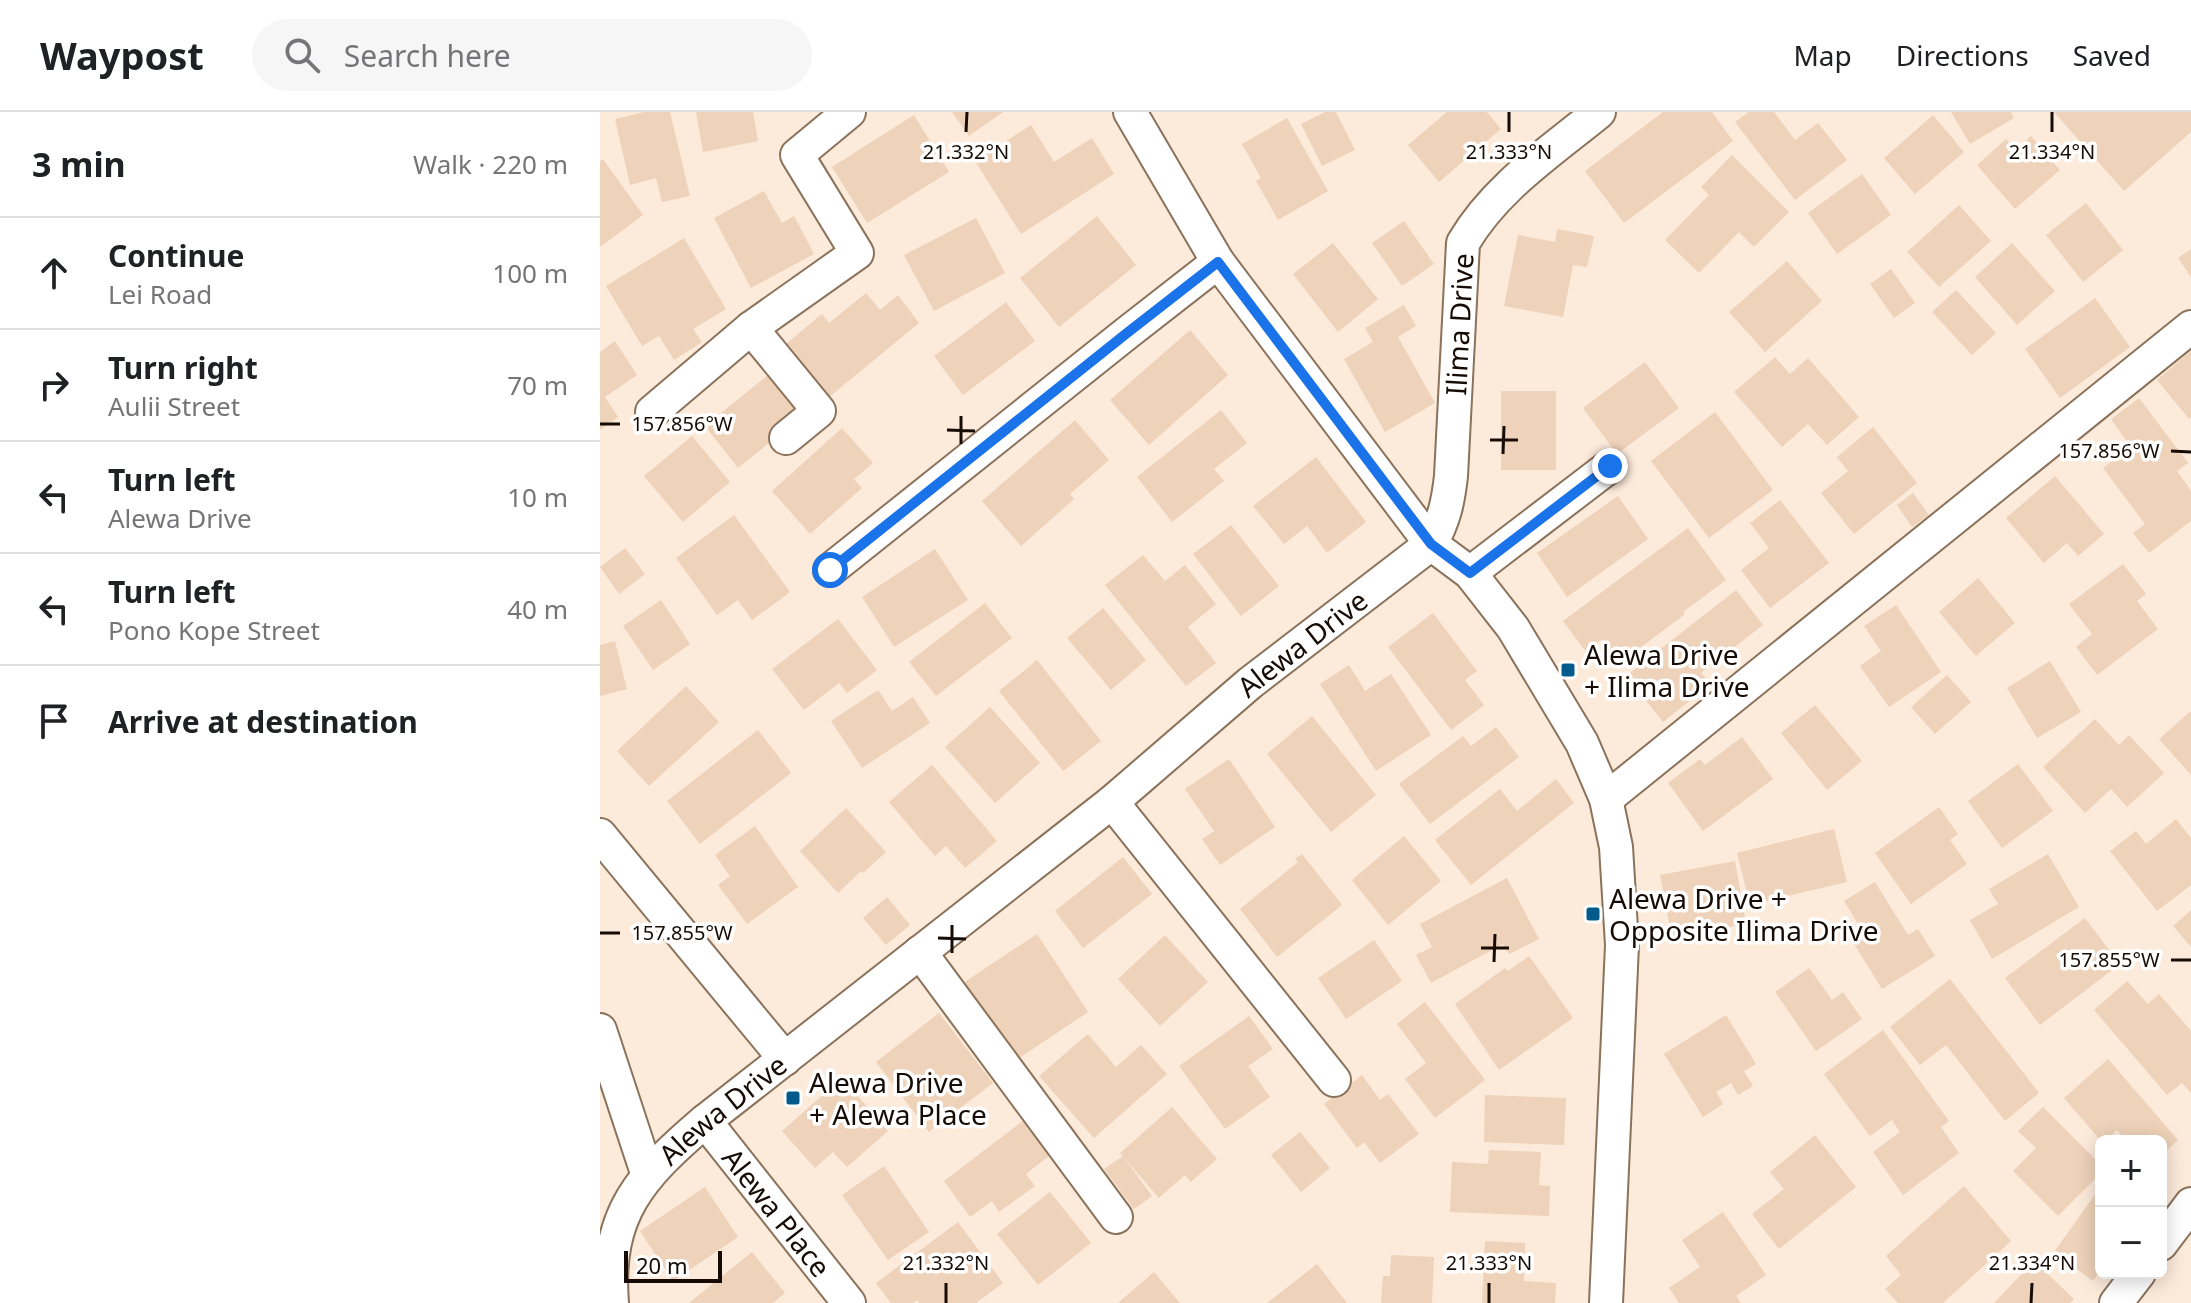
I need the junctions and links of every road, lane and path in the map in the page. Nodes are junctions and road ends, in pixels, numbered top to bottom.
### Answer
1 (849, 112) edge
2 (1130, 112) edge
3 (1599, 112) edge
4 (1218, 262) junction
5 (2191, 327) edge
6 (751, 328) junction
7 (652, 412) dead end
8 (786, 438) dead end
9 (1610, 466) dead end
10 (1431, 544) junction
11 (830, 570) dead end
12 (1470, 573) junction
13 (1606, 799) junction
14 (1112, 802) junction
15 (600, 835) edge
16 (920, 952) junction
17 (600, 1030) edge
18 (785, 1059) junction
19 (1334, 1080) dead end
20 (705, 1121) junction
21 (648, 1176) junction
22 (2191, 1204) edge
23 (1116, 1217) dead end
24 (2167, 1236) edge
25 (2134, 1279) edge
26 (612, 1303) edge
27 (849, 1303) edge
28 (1606, 1303) edge
29 (2116, 1303) edge

1 - 6 street
2 - 4 street
3 - 10 street, Ilima Drive
4 - 10 street
4 - 11 street
5 - 13 street
6 - 7 street
6 - 8 street
9 - 12 street
10 - 12 street
10 - 14 street, Alewa Drive
12 - 13 street
13 - 28 street
14 - 16 street, Alewa Drive
14 - 19 street
15 - 18 street
16 - 18 street, Alewa Drive
16 - 23 street
17 - 21 street
18 - 20 street, Alewa Drive
20 - 21 street, Alewa Drive
20 - 27 street, Alewa Place
21 - 26 street, Alewa Drive
22 - 24 street
25 - 29 street

